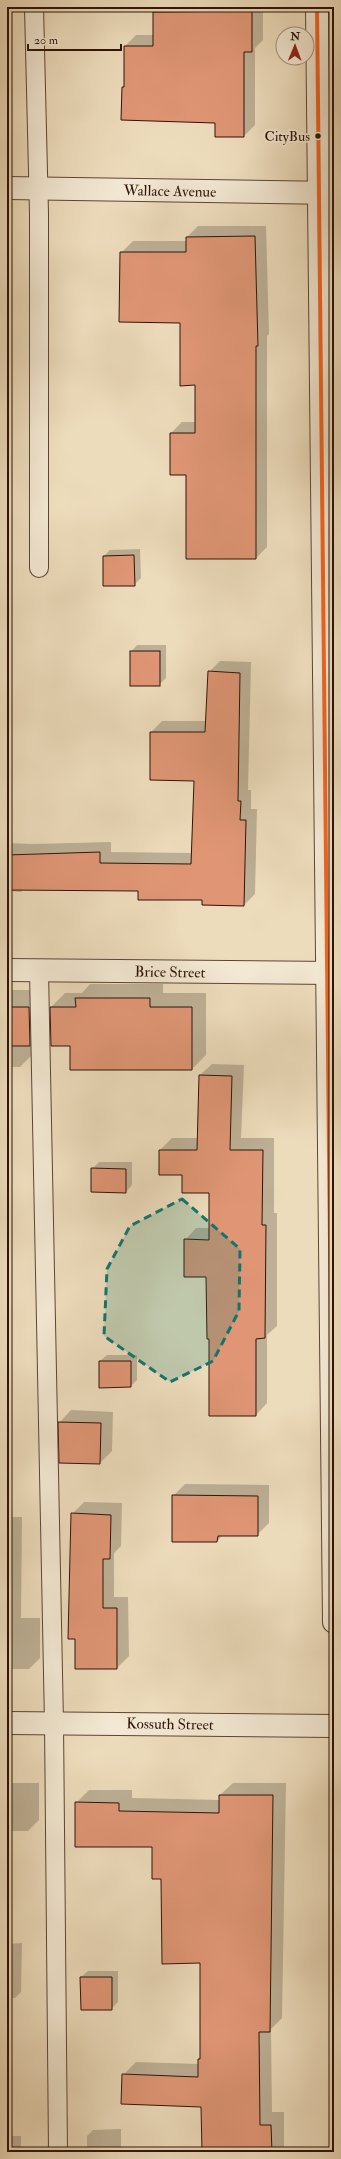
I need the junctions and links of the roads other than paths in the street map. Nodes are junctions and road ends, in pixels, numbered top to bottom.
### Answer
1 (34, 7) edge
2 (317, 7) edge
3 (7, 188) edge
4 (38, 189) junction
5 (327, 193) edge
6 (38, 568) dead end
7 (7, 970) edge
8 (39, 971) junction
9 (330, 973) edge
10 (333, 1512) edge
11 (334, 1622) edge
12 (7, 1723) edge
13 (54, 1723) junction
14 (334, 1726) edge
15 (58, 2152) edge

1 - 4 lane
2 - 5 street
3 - 4 street, Wallace Avenue
4 - 5 street, Wallace Avenue
4 - 6 lane
5 - 9 street
7 - 8 street, Brice Street
8 - 9 street, Brice Street
8 - 13 lane
9 - 10 street
10 - 11 street
12 - 13 street, Kossuth Street
13 - 14 street, Kossuth Street
13 - 15 lane

